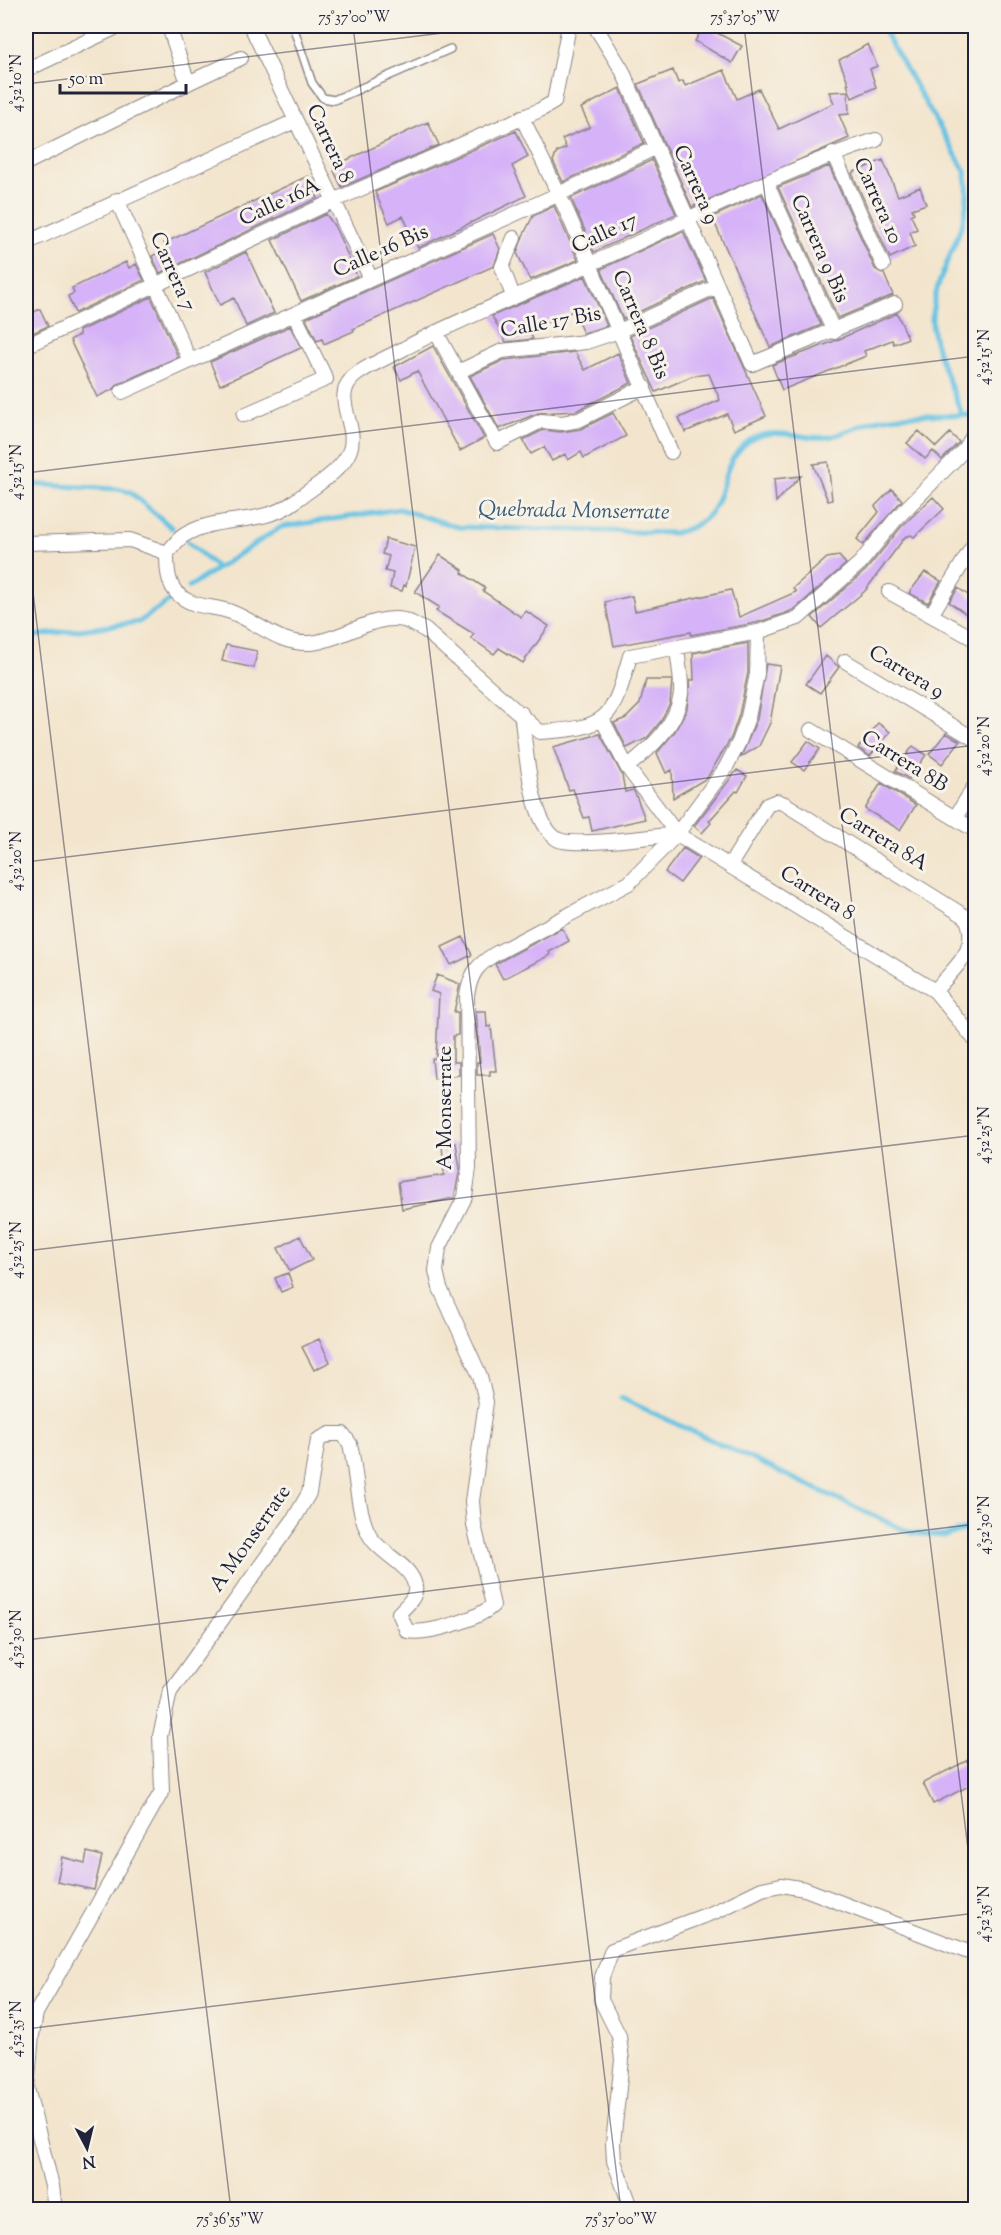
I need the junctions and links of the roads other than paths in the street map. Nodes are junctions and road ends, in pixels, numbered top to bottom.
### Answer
1 (119, 26) edge
2 (251, 26) edge
3 (293, 26) edge
4 (569, 26) edge
5 (595, 26) edge
6 (172, 27) edge
7 (450, 49) dead end
8 (241, 58) dead end
9 (26, 70) edge
10 (188, 83) junction
11 (522, 117) junction
12 (295, 121) junction
13 (876, 140) dead end
14 (655, 148) junction
15 (833, 153) junction
16 (26, 163) edge
17 (766, 184) junction
18 (559, 194) junction
19 (117, 200) junction
20 (333, 201) junction
21 (687, 219) junction
22 (514, 238) dead end
23 (26, 243) edge
24 (591, 264) junction
25 (883, 265) dead end
26 (371, 279) junction
27 (155, 286) junction
28 (717, 286) junction
29 (513, 296) junction
30 (895, 304) dead end
31 (294, 314) junction
32 (619, 331) junction
33 (436, 332) junction
34 (834, 332) junction
35 (26, 346) edge
36 (190, 361) junction
37 (458, 372) junction
38 (644, 387) junction
39 (122, 392) dead end
40 (244, 415) dead end
41 (974, 439) edge
42 (671, 452) dead end
43 (975, 541) edge
44 (26, 543) edge
45 (167, 553) junction
46 (889, 592) dead end
47 (931, 615) junction
48 (758, 632) junction
49 (975, 640) edge
50 (677, 647) junction
51 (845, 661) dead end
52 (521, 713) junction
53 (603, 721) junction
54 (811, 730) dead end
55 (975, 740) edge
56 (627, 767) junction
57 (975, 784) edge
58 (955, 818) junction
59 (975, 831) edge
60 (676, 834) junction
61 (730, 865) junction
62 (935, 991) junction
63 (975, 1041) edge
64 (975, 1955) edge
65 (51, 2210) edge
66 (632, 2210) edge

1 - 9 street
2 - 12 street, Carrera 8
3 - 7 lane
4 - 11 street, Calle 16A
5 - 14 street, Carrera 9
6 - 10 street
8 - 10 street
10 - 16 street
11 - 18 street, Carrera 8 Bis
11 - 20 street, Calle 16A
12 - 19 street
12 - 20 street, Carrera 8
13 - 15 street, Calle 17
14 - 18 street, Calle 16 Bis
14 - 21 street, Carrera 9
15 - 17 street, Calle 17
15 - 25 street, Carrera 10
17 - 21 street, Calle 17
17 - 34 street, Carrera 9 Bis
18 - 24 street, Carrera 8 Bis
18 - 26 street, Calle 16 Bis
19 - 23 street
19 - 27 street, Carrera 7
20 - 26 street, Carrera 8
20 - 27 street, Calle 16A
21 - 24 street, Calle 17
21 - 28 street, Carrera 9
22 - 29 street
24 - 29 street, Calle 17
24 - 32 street, Carrera 8 Bis
26 - 31 street, Calle 16 Bis
27 - 35 street, Calle 16A
27 - 36 street, Carrera 7
28 - 32 street, Calle 17 Bis
28 - 34 street, Carrera 9
29 - 33 street, Calle 17
30 - 34 street
31 - 36 street, Calle 16 Bis
31 - 40 street
32 - 37 street, Calle 17 Bis
32 - 38 street, Carrera 8 Bis
33 - 37 street
33 - 45 street, Calle 17
36 - 39 street, Calle 16 Bis
37 - 38 street
38 - 42 street, Carrera 8 Bis
41 - 48 street
43 - 47 street
44 - 45 street
45 - 52 street
46 - 47 street
47 - 49 street
48 - 50 street
48 - 60 street
50 - 53 street
50 - 56 street
51 - 55 street, Carrera 9
52 - 53 street
52 - 60 street
53 - 56 street
54 - 58 street, Carrera 8B
56 - 60 street
57 - 58 street
58 - 59 street, Carrera 8B
60 - 61 street, Carrera 8
60 - 65 street, A Monserrate
61 - 62 street, Carrera 8
61 - 62 street, Carrera 8A
62 - 63 street, Carrera 8
64 - 66 street

